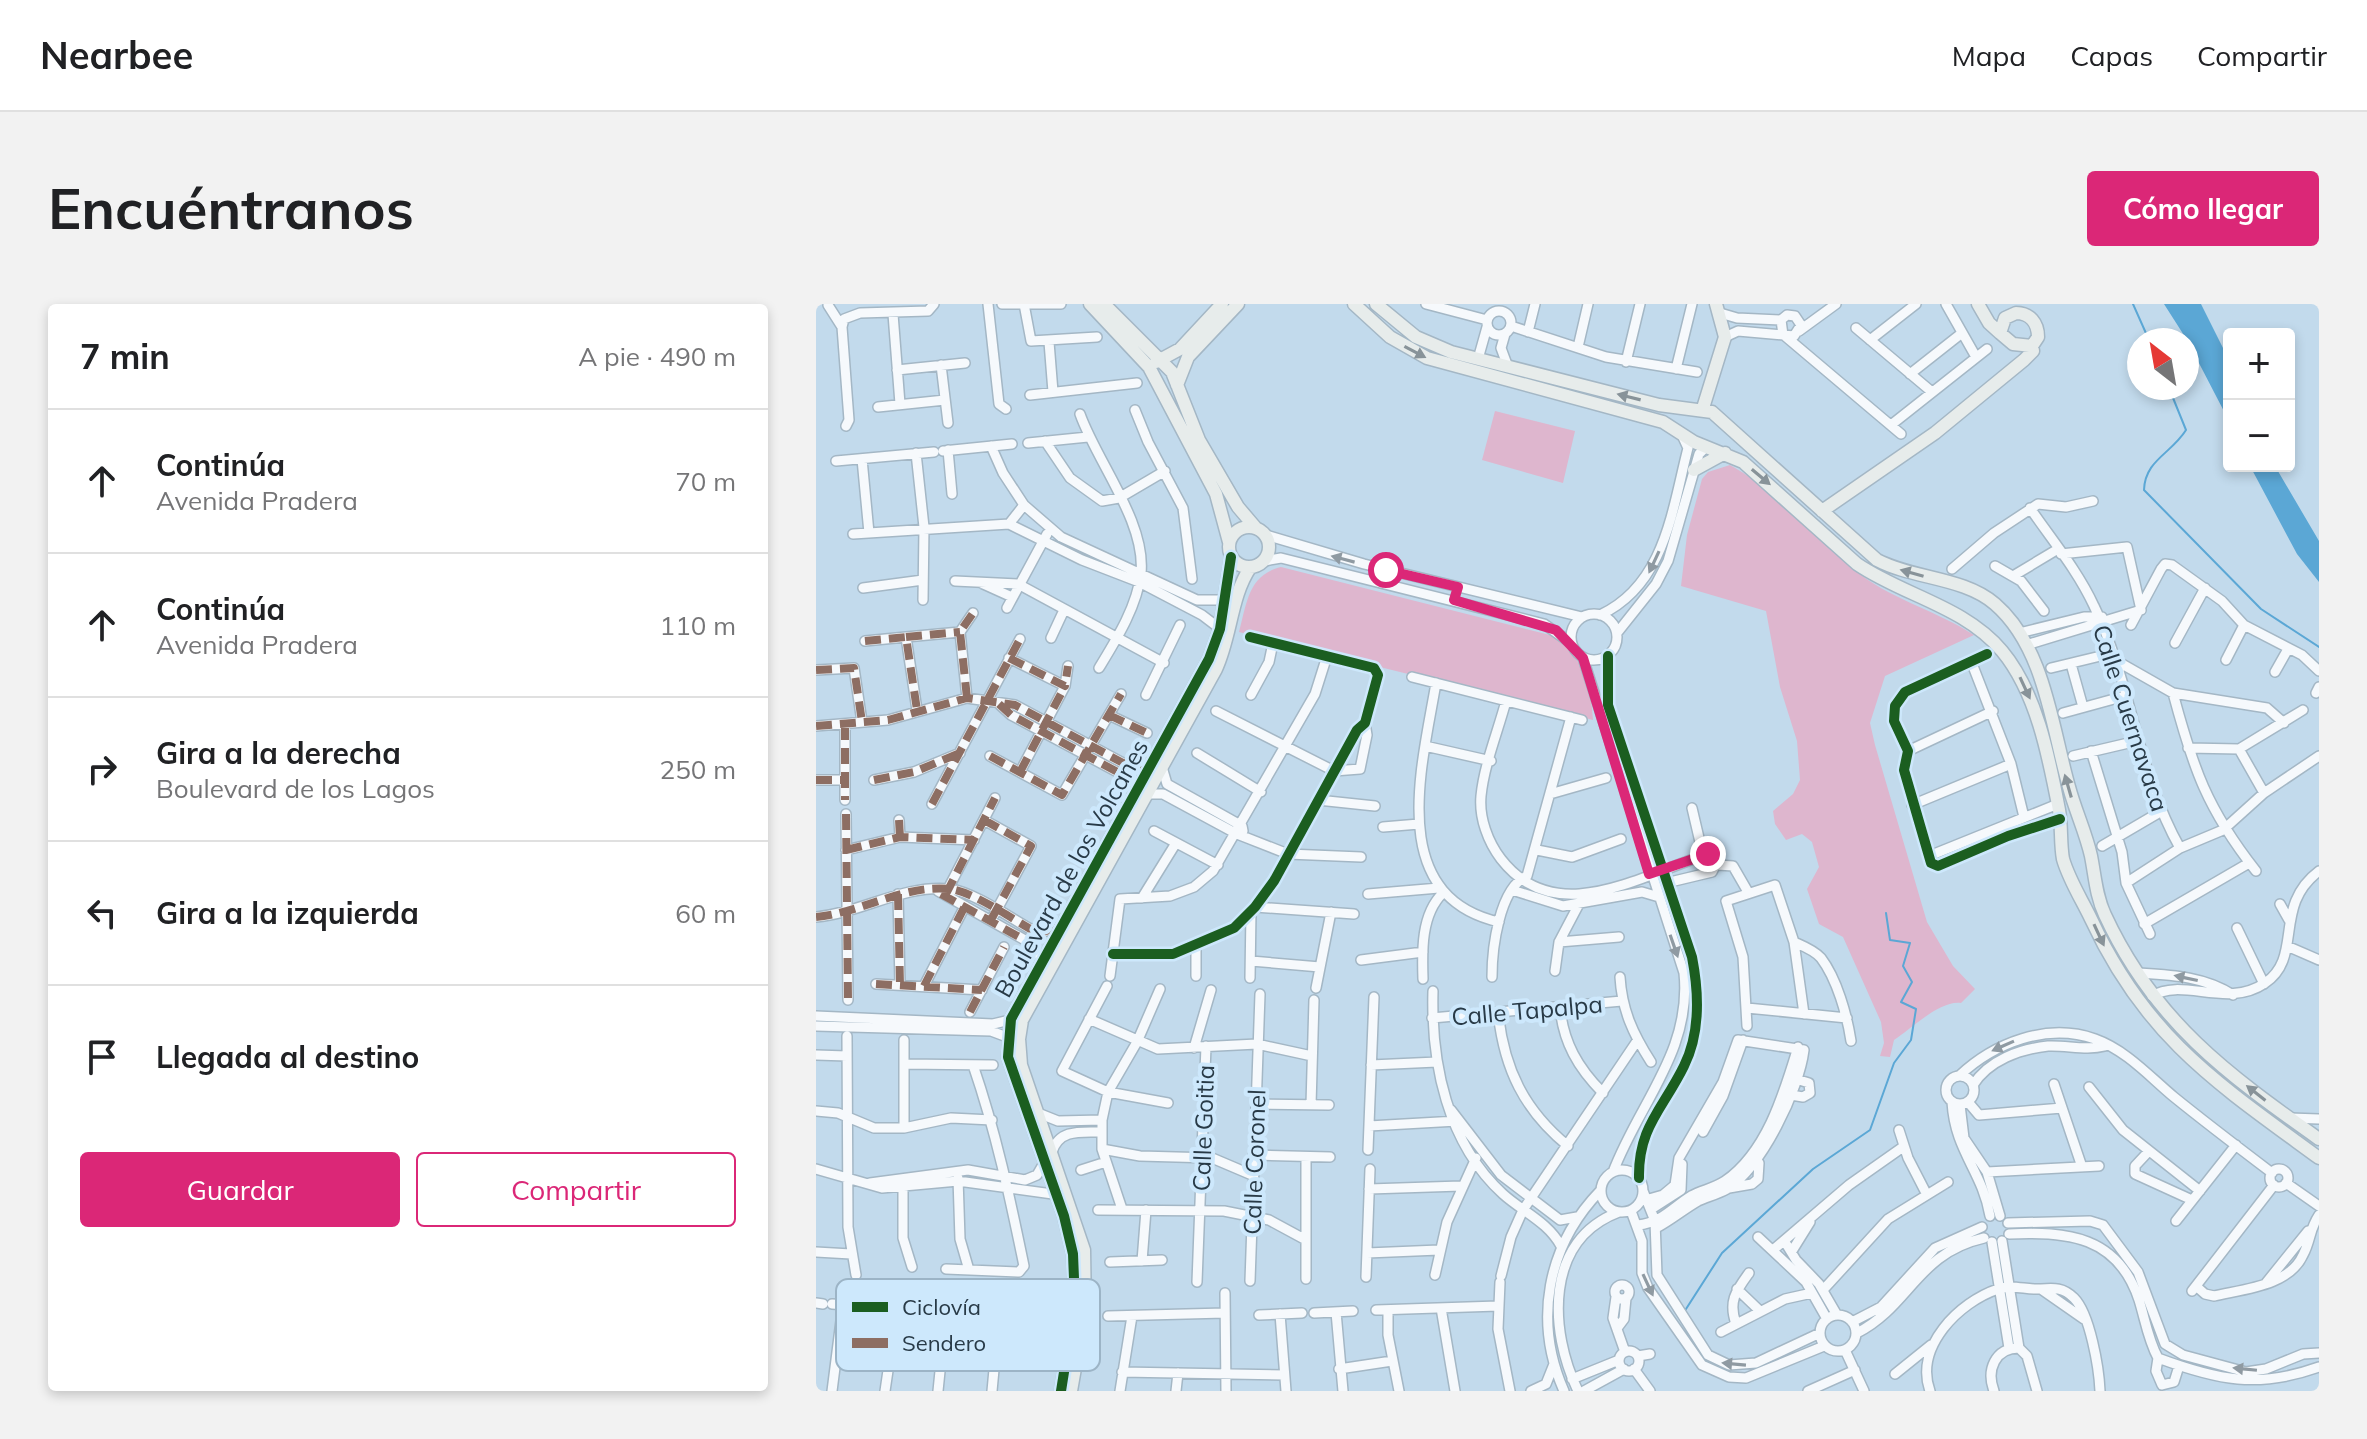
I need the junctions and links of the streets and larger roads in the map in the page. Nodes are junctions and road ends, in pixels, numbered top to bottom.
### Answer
1 (934, 304) edge
2 (988, 304) edge
3 (1002, 304) edge
4 (1061, 304) edge
5 (1090, 304) edge
6 (1104, 304) edge
7 (1238, 304) edge
8 (1354, 304) edge
9 (1376, 304) edge
10 (1535, 304) edge
11 (1588, 304) edge
12 (1640, 304) edge
13 (1692, 304) edge
14 (1836, 304) edge
15 (1916, 304) edge
16 (1946, 304) edge
17 (1978, 304) edge
18 (1984, 304) edge
19 (828, 305) edge
20 (1024, 305) edge
21 (1430, 305) edge
22 (1718, 309) edge
23 (1221, 311) edge
24 (893, 314) junction
25 (2009, 315) junction
26 (1737, 318) junction
27 (1798, 319) junction
28 (1781, 320) junction
29 (1816, 320) junction
30 (1487, 324) junction
31 (842, 327) junction
32 (1856, 328) dead end
33 (1508, 330) junction
34 (1738, 331) junction
35 (1528, 332) junction
36 (1798, 332) junction
37 (1962, 333) junction
38 (1784, 335) junction
39 (1097, 337) dead end
40 (1725, 337) junction
41 (2004, 337) junction
42 (1870, 340) junction
43 (1049, 342) junction
44 (2032, 346) junction
45 (1578, 347) junction
46 (1987, 349) dead end
47 (1799, 351) junction
48 (1184, 353) junction
49 (1976, 357) junction
50 (1161, 358) junction
51 (1478, 359) junction
52 (1626, 362) junction
53 (965, 363) dead end
54 (941, 365) junction
55 (1149, 367) junction
56 (1508, 367) junction
57 (1676, 369) junction
58 (2009, 369) junction
59 (897, 370) junction
60 (1697, 372) dead end
61 (1910, 374) junction
62 (1137, 383) dead end
63 (1178, 385) junction
64 (1053, 392) junction
65 (1164, 392) junction
66 (1932, 392) junction
67 (1030, 395) dead end
68 (945, 400) junction
69 (900, 404) junction
70 (878, 407) dead end
71 (1683, 407) junction
72 (1703, 408) junction
73 (1006, 409) dead end
74 (1135, 410) dead end
75 (1080, 414) dead end
76 (948, 423) dead end
77 (1726, 424) junction
78 (1891, 425) junction
79 (846, 426) dead end
80 (1678, 432) junction
81 (1901, 434) dead end
82 (1088, 437) junction
83 (1045, 441) junction
84 (1028, 443) dead end
85 (1012, 444) dead end
86 (991, 446) junction
87 (1708, 447) junction
88 (942, 451) junction
89 (916, 453) junction
90 (1725, 453) junction
91 (862, 459) junction
92 (836, 461) dead end
93 (1694, 470) junction
94 (1165, 471) junction
95 (952, 494) dead end
96 (1119, 498) junction
97 (2093, 501) dead end
98 (1024, 505) junction
99 (1238, 507) junction
100 (2030, 508) junction
101 (1820, 509) junction
102 (1224, 516) junction
103 (1009, 524) junction
104 (924, 527) junction
105 (1050, 529) junction
106 (1261, 531) junction
107 (869, 533) junction
108 (853, 534) dead end
109 (1044, 539) junction
110 (1229, 542) junction
111 (1284, 543) junction
112 (2059, 551) junction
113 (1231, 557) junction
114 (1281, 558) junction
115 (1264, 561) junction
116 (1995, 566) dead end
117 (1250, 568) junction
118 (1379, 568) junction
119 (1952, 569) dead end
120 (2013, 576) junction
121 (1140, 577) junction
122 (1192, 579) dead end
123 (923, 580) junction
124 (1235, 580) junction
125 (1376, 580) junction
126 (955, 581) dead end
127 (978, 581) junction
128 (1018, 584) junction
129 (1955, 586) junction
130 (1458, 587) junction
131 (863, 588) dead end
132 (2205, 588) junction
133 (1012, 597) junction
134 (923, 600) dead end
135 (1226, 600) junction
136 (1454, 600) junction
137 (1211, 603) junction
138 (1618, 606) junction
139 (1942, 607) junction
140 (1007, 608) dead end
141 (1064, 610) junction
142 (2141, 610) junction
143 (2044, 611) dead end
144 (973, 613) dead end
145 (1563, 614) junction
146 (1600, 615) junction
147 (1582, 617) junction
148 (1629, 617) junction
149 (1207, 618) junction
150 (2103, 620) junction
151 (2057, 624) junction
152 (1180, 625) dead end
153 (2131, 625) dead end
154 (2244, 625) junction
155 (1556, 630) junction
156 (960, 632) junction
157 (1225, 632) junction
158 (1617, 633) junction
159 (2019, 633) junction
160 (2061, 635) junction
161 (1118, 636) junction
162 (906, 637) junction
163 (1250, 637) dead end
164 (1051, 638) dead end
165 (1020, 639) dead end
166 (865, 641) dead end
167 (1992, 641) junction
168 (1273, 643) junction
169 (1571, 643) junction
170 (2175, 643) dead end
171 (2026, 645) junction
172 (2288, 649) junction
173 (1987, 654) dead end
174 (1327, 656) junction
175 (1608, 656) junction
176 (2114, 656) junction
177 (1009, 658) junction
178 (1583, 658) junction
179 (2226, 660) dead end
180 (1971, 661) junction
181 (1164, 663) junction
182 (2071, 664) junction
183 (1068, 666) dead end
184 (1099, 668) dead end
185 (2051, 668) dead end
186 (816, 670) edge
187 (2319, 671) edge
188 (2275, 672) dead end
189 (1606, 673) junction
190 (1412, 677) dead end
191 (1589, 677) junction
192 (1436, 683) junction
193 (1065, 686) junction
194 (2173, 693) junction
195 (1121, 694) dead end
196 (1146, 695) dead end
197 (1251, 695) dead end
198 (2125, 696) junction
199 (967, 698) junction
200 (1506, 701) junction
201 (994, 703) junction
202 (2083, 707) junction
203 (917, 710) junction
204 (2303, 710) dead end
205 (1216, 711) dead end
206 (1993, 711) junction
207 (2063, 713) dead end
208 (1109, 715) junction
209 (1047, 720) junction
210 (862, 722) junction
211 (1365, 723) junction
212 (2284, 723) junction
213 (845, 724) junction
214 (816, 726) edge
215 (1041, 731) junction
216 (1147, 733) dead end
217 (2137, 741) junction
218 (1092, 745) junction
219 (1425, 746) junction
220 (1286, 747) junction
221 (2188, 748) junction
222 (2239, 749) junction
223 (1908, 751) junction
224 (2091, 751) junction
225 (960, 753) junction
226 (1197, 753) dead end
227 (990, 756) dead end
228 (1087, 756) junction
229 (2073, 756) dead end
230 (2319, 756) edge
231 (1491, 761) junction
232 (2011, 764) junction
233 (1157, 765) junction
234 (1135, 766) junction
235 (1334, 771) junction
236 (1020, 772) junction
237 (1606, 778) dead end
238 (816, 780) edge
239 (844, 780) junction
240 (874, 780) dead end
241 (1129, 780) junction
242 (1166, 782) junction
243 (1261, 792) junction
244 (2264, 793) junction
245 (1147, 794) junction
246 (1550, 794) junction
247 (995, 798) dead end
248 (845, 800) dead end
249 (1318, 800) junction
250 (932, 804) dead end
251 (2058, 804) junction
252 (1912, 805) junction
253 (1375, 806) dead end
254 (1692, 808) dead end
255 (2160, 812) junction
256 (846, 814) dead end
257 (2024, 817) junction
258 (2060, 819) junction
259 (899, 820) dead end
260 (984, 820) junction
261 (1419, 824) junction
262 (2004, 825) junction
263 (1383, 827) dead end
264 (2223, 830) junction
265 (1154, 831) dead end
266 (1241, 831) junction
267 (2008, 836) junction
268 (2118, 836) junction
269 (900, 837) junction
270 (2083, 837) junction
271 (1621, 839) dead end
272 (974, 840) junction
273 (1176, 843) junction
274 (2063, 843) junction
275 (2102, 846) dead end
276 (2180, 848) junction
277 (846, 850) junction
278 (1537, 850) junction
279 (1288, 854) junction
280 (1703, 855) junction
281 (1929, 856) junction
282 (1361, 857) dead end
283 (1218, 865) junction
284 (1718, 865) junction
285 (2093, 869) junction
286 (1662, 870) junction
287 (2319, 871) edge
288 (2069, 872) junction
289 (1649, 874) junction
290 (1518, 880) junction
291 (1639, 880) junction
292 (2126, 883) junction
293 (1668, 888) junction
294 (1512, 890) junction
295 (1441, 891) junction
296 (944, 892) junction
297 (1615, 892) junction
298 (1642, 892) junction
299 (1748, 892) junction
300 (898, 894) junction
301 (1368, 894) dead end
302 (1657, 897) junction
303 (1142, 898) junction
304 (1580, 900) junction
305 (2280, 904) dead end
306 (965, 906) junction
307 (1253, 909) junction
308 (996, 910) junction
309 (847, 912) junction
310 (1331, 912) junction
311 (1354, 914) dead end
312 (816, 917) edge
313 (2289, 920) junction
314 (991, 921) junction
315 (1499, 922) junction
316 (2144, 924) junction
317 (1062, 926) junction
318 (2237, 928) dead end
319 (1040, 933) junction
320 (2150, 934) dead end
321 (1619, 937) dead end
322 (1559, 942) junction
323 (1794, 942) junction
324 (1032, 944) junction
325 (2287, 946) junction
326 (1004, 947) dead end
327 (1196, 948) junction
328 (1423, 952) junction
329 (1113, 954) junction
330 (1361, 960) dead end
331 (2319, 960) edge
332 (1251, 961) junction
333 (1046, 965) junction
334 (1320, 967) junction
335 (1555, 971) dead end
336 (2137, 973) junction
337 (1196, 976) dead end
338 (1492, 977) dead end
339 (1620, 977) dead end
340 (1250, 978) dead end
341 (1423, 979) dead end
342 (876, 984) dead end
343 (2264, 984) junction
344 (900, 985) junction
345 (924, 986) junction
346 (1316, 988) dead end
347 (1160, 989) dead end
348 (982, 990) junction
349 (1211, 990) dead end
350 (1433, 991) dead end
351 (1260, 994) dead end
352 (2233, 995) junction
353 (2152, 996) junction
354 (1374, 997) dead end
355 (848, 1000) dead end
356 (1314, 1000) dead end
357 (1622, 1001) junction
358 (1560, 1007) junction
359 (1747, 1008) junction
360 (970, 1012) dead end
361 (1498, 1012) junction
362 (1804, 1014) junction
363 (816, 1016) edge
364 (1432, 1018) junction
365 (1847, 1018) junction
366 (1016, 1019) junction
367 (1089, 1019) junction
368 (816, 1026) edge
369 (1747, 1026) dead end
370 (844, 1027) junction
371 (2048, 1034) junction
372 (1007, 1037) junction
373 (904, 1040) dead end
374 (1637, 1041) junction
375 (1851, 1041) dead end
376 (1137, 1042) junction
377 (1257, 1044) junction
378 (1206, 1046) junction
379 (2049, 1046) junction
380 (2105, 1046) junction
381 (1194, 1048) junction
382 (816, 1055) edge
383 (847, 1056) junction
384 (1312, 1056) junction
385 (1437, 1062) junction
386 (1651, 1062) dead end
387 (904, 1064) junction
388 (973, 1065) junction
389 (993, 1065) dead end
390 (1371, 1065) junction
391 (1959, 1076) junction
392 (1793, 1081) junction
393 (2054, 1084) dead end
394 (1973, 1085) junction
395 (2089, 1087) dead end
396 (1108, 1092) junction
397 (1603, 1093) junction
398 (1791, 1095) junction
399 (1168, 1103) dead end
400 (1960, 1103) junction
401 (1257, 1104) junction
402 (1311, 1105) junction
403 (1329, 1105) dead end
404 (2062, 1108) junction
405 (816, 1111) edge
406 (1038, 1113) junction
407 (2288, 1118) junction
408 (2319, 1119) edge
409 (848, 1120) junction
410 (992, 1120) junction
411 (1102, 1120) junction
412 (1055, 1121) junction
413 (1456, 1121) junction
414 (1774, 1121) junction
415 (1369, 1126) junction
416 (904, 1128) junction
417 (1899, 1130) dead end
418 (1101, 1132) junction
419 (1060, 1137) junction
420 (2319, 1139) edge
421 (2236, 1145) junction
422 (1568, 1146) junction
423 (1903, 1147) junction
424 (1102, 1149) junction
425 (1368, 1150) dead end
426 (1621, 1151) junction
427 (2149, 1151) junction
428 (1253, 1155) junction
429 (1639, 1155) junction
430 (1754, 1156) junction
431 (1202, 1157) junction
432 (1306, 1157) junction
433 (1330, 1157) dead end
434 (1478, 1157) junction
435 (1048, 1158) junction
436 (2319, 1158) edge
437 (1106, 1162) junction
438 (2099, 1166) dead end
439 (2082, 1167) junction
440 (816, 1169) edge
441 (1370, 1169) dead end
442 (1081, 1170) dead end
443 (1613, 1172) junction
444 (1987, 1172) junction
445 (2272, 1173) junction
446 (1037, 1175) junction
447 (1252, 1175) junction
448 (958, 1176) junction
449 (848, 1177) junction
450 (1639, 1178) junction
451 (1948, 1182) dead end
452 (1680, 1183) junction
453 (2286, 1183) junction
454 (903, 1184) junction
455 (1008, 1184) junction
456 (1726, 1185) junction
457 (2274, 1185) junction
458 (1461, 1186) junction
459 (1369, 1189) junction
460 (1040, 1191) junction
461 (1600, 1191) junction
462 (2200, 1191) junction
463 (1926, 1193) junction
464 (1062, 1195) junction
465 (1648, 1199) junction
466 (1694, 1199) junction
467 (2192, 1200) junction
468 (1533, 1201) junction
469 (1585, 1206) junction
470 (2319, 1206) edge
471 (1122, 1209) junction
472 (1098, 1210) dead end
473 (1146, 1210) junction
474 (1200, 1210) junction
475 (1523, 1210) junction
476 (1631, 1211) junction
477 (1619, 1212) junction
478 (1252, 1215) junction
479 (2319, 1215) edge
480 (1577, 1217) junction
481 (1999, 1218) junction
482 (1600, 1219) junction
483 (1560, 1220) junction
484 (2176, 1221) dead end
485 (1810, 1222) junction
486 (1656, 1224) junction
487 (1638, 1225) junction
488 (1982, 1227) junction
489 (2107, 1229) junction
490 (1553, 1231) junction
491 (1758, 1237) dead end
492 (1997, 1239) junction
493 (1306, 1240) junction
494 (1785, 1242) junction
495 (1561, 1246) junction
496 (2098, 1246) junction
497 (1439, 1250) junction
498 (1773, 1250) junction
499 (1792, 1251) junction
500 (816, 1252) edge
501 (1367, 1253) junction
502 (851, 1254) junction
503 (1162, 1260) dead end
504 (1142, 1261) junction
505 (1110, 1262) dead end
506 (912, 1267) dead end
507 (946, 1269) dead end
508 (969, 1270) junction
509 (1749, 1273) dead end
510 (856, 1275) dead end
511 (1435, 1275) dead end
512 (1366, 1277) dead end
513 (1076, 1279) edge
514 (1086, 1279) edge
515 (1306, 1279) dead end
516 (1809, 1279) junction
517 (1250, 1281) dead end
518 (1197, 1282) dead end
519 (2004, 1288) junction
520 (1737, 1289) junction
521 (1823, 1290) junction
522 (1225, 1293) dead end
523 (1812, 1293) junction
524 (1621, 1297) dead end
525 (1498, 1306) junction
526 (1441, 1308) junction
527 (1551, 1308) junction
528 (1376, 1310) dead end
529 (1388, 1310) junction
530 (1353, 1311) dead end
531 (1760, 1311) junction
532 (1336, 1312) junction
533 (1225, 1313) junction
534 (1302, 1313) dead end
535 (1314, 1313) dead end
536 (1280, 1314) junction
537 (1259, 1315) dead end
538 (1108, 1316) dead end
539 (1132, 1316) junction
540 (1832, 1317) junction
541 (1852, 1322) junction
542 (1736, 1324) junction
543 (2152, 1326) junction
544 (1721, 1332) dead end
545 (1820, 1333) junction
546 (1857, 1333) junction
547 (1931, 1345) junction
548 (1824, 1346) junction
549 (1804, 1348) junction
550 (2014, 1348) junction
551 (1787, 1350) junction
552 (1845, 1350) junction
553 (2319, 1353) edge
554 (1650, 1354) dead end
555 (2291, 1357) junction
556 (2158, 1358) junction
557 (836, 1360) edge
558 (1792, 1360) junction
559 (1392, 1361) junction
560 (1625, 1363) junction
561 (1554, 1364) junction
562 (1911, 1364) junction
563 (2179, 1366) junction
564 (2319, 1367) edge
565 (1339, 1369) junction
566 (1855, 1370) junction
567 (888, 1371) edge
568 (939, 1371) edge
569 (994, 1371) edge
570 (1064, 1371) edge
571 (1074, 1371) edge
572 (1122, 1372) junction
573 (1178, 1373) junction
574 (1226, 1374) junction
575 (1895, 1374) dead end
576 (2300, 1374) junction
577 (1284, 1375) junction
578 (1572, 1379) junction
579 (1929, 1386) edge
580 (1548, 1387) edge
581 (832, 1391) edge
582 (885, 1391) edge
583 (938, 1391) edge
584 (992, 1391) edge
585 (1061, 1391) edge
586 (1071, 1391) edge
587 (1120, 1391) edge
588 (1176, 1391) edge
589 (1226, 1391) edge
590 (1286, 1391) edge
591 (1343, 1391) edge
592 (1399, 1391) edge
593 (1455, 1391) edge
594 (1510, 1391) edge
595 (1531, 1391) edge
596 (1564, 1391) edge
597 (1581, 1391) edge
598 (1650, 1391) edge
599 (1808, 1391) edge
600 (1864, 1391) edge
601 (1994, 1391) edge
602 (2037, 1391) edge
603 (2100, 1391) edge

1 - 24 street
2 - 73 street
3 - 20 street
4 - 20 street
5 - 55 street
6 - 50 street
7 - 23 street
8 -> 80 street
9 - 51 street
10 - 35 street
11 - 45 street
12 - 52 street
13 - 57 street
14 - 29 street
15 - 42 street
16 - 37 street
17 - 41 street
18 - 25 street
19 - 31 street
20 - 43 street
21 - 30 street
22 - 26 street
22 - 40 street
23 - 48 street
24 - 31 street
24 - 59 street
25 - 41 street
25 - 44 street
26 - 28 street
26 - 34 street
27 - 28 street
27 - 29 street
27 - 36 street
28 - 38 street
29 - 36 street
30 - 33 street
30 - 33 street
30 - 51 street
31 - 79 street
32 - 42 street
33 - 35 street
33 - 56 street
34 - 38 street
34 - 40 street
35 - 45 street
36 - 38 street
36 - 47 street
37 - 49 street
37 - 61 street
38 - 47 street
39 - 43 street
40 - 72 street
41 - 44 street
41 - 58 street
42 - 61 street
43 - 64 street
44 - 58 street
45 - 52 street
46 - 49 street
47 - 78 street
48 - 50 street
48 - 63 street
49 - 66 street
50 - 55 street
50 - 63 street
51 - 56 street
52 - 57 street
53 - 54 street
54 - 59 street
54 - 68 street
55 - 65 street
71 -> 56 street
57 - 60 street
58 - 101 street
59 - 69 street
61 - 66 street
62 - 64 street
63 - 65 street
63 - 99 street
64 - 67 street
65 - 102 street
66 - 78 street
68 - 69 street
68 - 76 street
69 - 70 street
71 - 72 street
71 - 80 street
72 - 77 street
74 - 94 street
75 - 82 street
77 - 87 street
77 - 101 street
78 - 81 street
80 - 87 street
80 -> 138 street
82 - 83 street
82 - 96 street
83 - 84 street
83 - 96 street
85 - 86 street
86 - 88 street
86 - 98 street
87 - 90 street
87 - 93 street
88 - 89 street
88 - 95 street
89 - 91 street
89 - 104 street
90 - 93 street
90 -> 139 street
91 - 92 street
91 - 107 street
93 - 148 street
94 - 96 street
94 - 122 street
96 - 121 street
97 - 100 street
98 - 103 street
98 - 105 street
99 - 102 street
99 - 106 street
100 - 112 street, Calle Cuernavaca
100 - 119 street
129 -> 101 street
102 - 110 street
103 - 104 street
103 - 109 street
104 - 107 street
104 - 123 street
105 - 109 street
105 - 121 street
106 - 110 street
106 - 111 street
106 - 115 street
107 - 108 street
109 - 121 street
109 - 128 street
110 - 113 street
111 - 114 street
118 -> 111 street
112 - 120 street
112 - 142 street
112 - 150 street, Calle Cuernavaca
113 - 117 street
113 - 124 street, Boulevard de los Volcanes
114 - 115 street
114 - 125 street
115 - 117 street
116 - 120 street
117 - 124 street, Boulevard de los Volcanes
118 - 125 street
118 - 130 street
120 - 143 street
121 - 137 street
121 - 149 street
121 - 161 street
123 - 131 street
123 - 134 street
124 - 135 street, Boulevard de los Volcanes
124 - 157 street, Boulevard de los Volcanes
125 - 136 street
126 - 127 street
127 - 128 street
127 - 133 street
128 - 133 street
128 - 141 street
129 - 139 street
129 - 159 street
130 - 136 street
130 - 145 street
132 - 142 street
132 - 154 street
132 - 170 street
133 - 140 street
135 - 137 street
135 - 157 street, Boulevard de los Volcanes
136 - 155 street
137 - 149 street
138 - 146 street
138 - 148 street
139 - 167 street
141 - 161 street
141 - 164 street
142 - 150 street
142 - 153 street
144 - 156 street
145 - 147 street
145 - 155 street
146 - 147 street
146 - 158 street
147 - 169 street
148 - 158 street
149 - 157 street
150 - 151 street
150 - 160 street
150 - 176 street, Calle Cuernavaca
151 - 159 street
151 - 160 street
152 - 181 street
154 - 172 street
154 - 179 street
155 - 169 street
156 - 162 street
156 - 199 street
157 - 233 street, Boulevard de los Volcanes
158 - 175 street
159 - 171 street
160 - 171 street
161 - 181 street
161 - 184 street
162 - 166 street
162 - 203 street
163 - 168 street
165 - 177 street
167 - 171 street
167 -> 251 street
168 - 174 street
168 - 197 street
169 - 178 street
270 -> 171 street
172 - 187 street
172 - 188 street
173 - 180 street
174 - 211 street
174 - 220 street
175 - 178 street
175 - 189 street
176 - 182 street
176 - 194 street
176 - 198 street, Calle Cuernavaca
177 - 193 street
177 - 201 street
178 - 191 street
180 - 206 street
180 - 223 street
181 - 196 street
182 - 185 street
182 - 202 street
183 - 193 street
186 - 210 street
189 - 191 street
189 - 286 street
190 - 192 street
191 - 289 street
192 - 200 street
192 - 219 street
193 - 209 street
194 - 212 street
194 - 221 street
195 - 208 street
198 - 202 street
198 - 217 street, Calle Cuernavaca
199 - 201 street
199 - 203 street
200 - 231 street
200 - 246 street
201 - 209 street
201 - 215 street
201 - 225 street
202 - 207 street
203 - 210 street
204 - 212 street
205 - 220 street
206 - 223 street
206 - 232 street
208 - 216 street
208 - 218 street
209 - 215 street
209 - 218 street
210 - 213 street
211 - 235 street
211 - 235 street
212 - 222 street
213 - 214 street
213 - 239 street
215 - 228 street
215 - 236 street
217 - 224 street
217 - 255 street, Calle Cuernavaca
218 - 228 street
218 - 234 street
219 - 231 street
219 - 261 street
220 - 235 street
220 - 243 street
221 - 222 street
221 - 264 street
222 - 244 street
223 - 252 street
224 - 229 street
224 - 268 street
225 - 240 street
225 - 250 street
226 - 243 street
227 - 236 street
228 - 236 street
228 - 241 street
230 - 244 street
231 - 290 street
232 - 252 street
232 - 257 street
233 - 234 street
233 - 242 street
233 - 245 street, Boulevard de los Volcanes
234 - 241 street
235 - 249 street
237 - 246 street
238 - 239 street
239 - 248 street
241 - 245 street
242 - 245 street
242 - 266 street
243 - 266 street
244 - 264 street
245 - 266 street
245 - 317 street, Boulevard de los Volcanes
245 - 333 street, Boulevard de los Volcanes
246 - 278 street
247 - 260 street
249 - 253 street
249 - 279 street
251 - 257 street
251 - 258 street
252 - 281 street
254 - 280 street
255 - 268 street
255 - 276 street, Calle Cuernavaca
256 - 277 street
257 - 262 street
258 - 267 street
258 - 274 street
259 - 269 street
260 - 272 street
260 - 308 street
261 - 263 street
261 - 295 street
262 - 267 street
262 - 281 street
264 - 276 street
264 - 316 street
265 - 273 street
266 - 279 street
266 - 283 street
267 - 281 street
268 - 275 street
268 - 292 street
269 - 272 street
269 - 277 street
270 - 274 street
270 - 285 street
271 - 278 street
272 - 296 street
273 - 283 street
273 - 303 street
274 - 288 street
276 - 292 street
277 - 309 street
278 - 290 street
279 - 282 street
279 - 307 street
280 - 284 street
280 - 286 street
283 - 303 street
284 - 293 street
284 - 299 street
285 - 288 street
285 - 336 street
286 - 289 street
286 - 293 street
287 - 313 street
288 -> 436 street
289 - 291 street
289 - 302 street
290 - 294 street
290 - 304 street
291 - 297 street
291 - 298 street
292 - 316 street
293 - 302 street
293 - 429 street
294 - 304 street
294 - 315 street
295 - 301 street
295 - 315 street
295 - 328 street
296 - 300 street
296 - 306 street
296 - 308 street
297 - 298 street
297 - 304 street
298 - 302 street
299 - 323 street
299 - 359 street
300 - 309 street
300 - 344 street
302 -> 426 street
303 - 329 street
304 - 322 street
305 - 313 street
306 - 314 street
306 - 345 street
307 - 310 street
307 - 327 street
307 - 332 street
308 - 314 street
308 - 319 street
309 - 312 street
309 - 355 street
310 - 311 street
310 - 334 street
313 - 325 street
314 - 324 street
315 - 338 street
316 - 320 street
317 - 319 street
317 - 333 street, Boulevard de los Volcanes
318 - 343 street
319 - 324 street
321 - 322 street
322 - 335 street
323 - 362 street
323 - 365 street
324 - 333 street
325 - 331 street
325 - 343 street
326 - 348 street
327 - 329 street
327 - 337 street
328 - 330 street
328 - 341 street
329 - 367 street
332 - 334 street
332 - 340 street
333 - 366 street, Boulevard de los Volcanes
334 - 346 street
352 -> 336 street
336 - 353 street
339 - 357 street
342 - 344 street
343 - 352 street
344 - 345 street
345 - 348 street
347 - 376 street
348 - 360 street
349 - 381 street
350 - 364 street
351 - 377 street, Calle Coronel
352 - 353 street
407 -> 353 street
354 - 390 street
356 - 384 street
357 - 358 street, Calle Tapalpa
357 - 374 street
358 - 361 street, Calle Tapalpa
358 - 397 street
359 - 362 street
359 - 369 street
361 - 364 street, Calle Tapalpa
361 - 422 street
362 - 365 street
363 - 370 street
364 - 385 street
365 - 375 street
366 - 370 street
366 - 372 street, Boulevard de los Volcanes
366 - 406 street, Boulevard de los Volcanes
367 - 376 street
367 - 396 street
368 - 370 street
370 - 372 street
370 - 383 street
371 - 379 street
371 - 380 street
371 -> 391 street
372 - 435 street, Boulevard de los Volcanes
373 - 387 street
374 - 386 street
374 - 397 street
376 - 381 street
376 - 396 street
377 - 378 street
377 - 384 street
377 - 401 street, Calle Coronel
378 - 381 street
378 - 431 street, Calle Goitia
379 - 380 street
379 - 394 street
380 - 421 street
382 - 383 street
383 - 409 street
384 - 402 street
385 - 390 street
385 - 413 street
387 - 388 street
387 - 416 street
388 - 389 street
388 - 410 street
390 - 415 street
391 - 394 street
391 - 400 street
392 - 398 street
392 - 398 street
392 - 414 street
392 - 452 street
393 - 404 street
394 - 400 street
395 - 427 street
396 - 399 street
396 - 411 street
397 - 422 street
398 - 414 street
400 - 404 street
400 - 444 street
400 - 481 street
401 - 402 street
401 - 428 street, Calle Coronel
402 - 403 street
404 - 439 street
405 - 409 street
406 - 412 street
406 - 435 street, Boulevard de los Volcanes
407 - 408 street
407 - 420 street
409 - 416 street
409 - 449 street
410 - 416 street
410 - 455 street
411 - 412 street
411 - 418 street
412 - 419 street
413 - 415 street
413 - 434 street
414 - 430 street
415 - 425 street
417 - 423 street
418 - 419 street
418 - 424 street
419 - 435 street
421 - 445 street
421 - 462 street
422 - 468 street
423 - 463 street
423 - 485 street
424 - 431 street
424 - 437 street
426 - 429 street
426 - 443 street
427 - 462 street
427 - 467 street
428 - 432 street
428 - 447 street, Calle Coronel
429 - 450 street
430 - 456 street
430 - 456 street
431 - 447 street
431 - 474 street, Calle Goitia
432 - 433 street
432 - 493 street
434 - 458 street
434 - 468 street
434 - 475 street
435 - 446 street
435 - 464 street, Boulevard de los Volcanes
437 - 442 street
437 - 471 street
438 - 439 street
439 - 444 street
440 - 449 street
441 - 459 street
443 - 450 street
443 - 461 street
444 - 481 street
445 - 453 street
445 - 457 street
446 - 455 street
446 - 460 street
447 - 478 street, Calle Coronel
448 - 454 street
448 - 455 street
448 - 508 street
449 - 454 street
449 - 502 street
450 - 465 street
451 - 463 street
452 - 465 street
452 - 466 street
453 - 457 street
453 - 470 street
454 - 506 street
455 - 460 street
455 - 508 street
456 - 466 street
457 - 479 street
458 - 459 street
458 - 497 street
459 - 501 street
460 - 464 street
461 - 469 street
461 - 477 street
462 - 467 street
463 - 521 street
464 - 513 street, Boulevard de los Volcanes
464 - 514 street, Boulevard de los Volcanes
465 - 476 street
465 - 486 street
466 - 486 street
467 - 484 street
468 - 475 street
468 - 483 street
469 - 480 street
469 - 482 street
471 - 472 street
471 - 473 street
473 - 474 street
473 - 504 street
474 - 478 street
474 - 518 street, Calle Goitia
475 - 490 street
475 - 525 street
476 - 477 street
476 - 487 street
477 - 482 street
478 - 493 street
478 - 517 street, Calle Coronel
480 - 483 street
480 - 495 street
481 - 488 street
481 - 489 street
481 - 492 street
482 - 527 street
483 - 490 street
485 - 494 street
485 - 499 street
486 - 487 street
551 -> 486 street
487 -> 558 street
488 - 492 street
488 - 541 street
489 - 496 street
489 - 543 street
490 - 495 street
491 - 498 street
492 - 496 street
492 - 519 street
492 - 546 street
493 - 515 street
494 - 498 street
494 - 499 street
495 - 527 street
496 - 543 street
497 - 501 street
497 - 511 street
498 - 516 street
499 - 516 street
500 - 502 street
501 - 512 street
502 - 510 street
503 - 504 street
504 - 505 street
507 - 508 street
509 - 520 street
516 - 521 street
516 - 523 street
519 - 547 street
519 - 550 street
519 - 603 street
520 - 531 street
520 - 542 street
521 - 540 street
522 - 533 street
523 - 531 street
523 - 540 street
524 - 560 street
525 - 526 street
525 - 594 street
526 - 529 street
526 - 593 street
527 - 561 street
527 - 578 street
528 - 529 street
529 - 559 street
530 - 532 street
531 - 542 street
532 - 535 street
532 - 565 street
533 - 539 street
533 - 574 street
534 - 536 street
536 - 537 street
536 - 577 street
538 - 539 street
539 - 572 street
540 - 541 street
540 - 545 street
541 - 546 street
542 - 544 street
555 -> 543 street
543 - 556 street
545 - 548 street
545 - 549 street
546 - 552 street
547 - 562 street
547 - 579 street
548 - 549 street
548 - 552 street
549 - 551 street
549 - 558 street
550 - 601 street
550 - 602 street
551 - 558 street
552 - 566 street
553 - 555 street
554 - 560 street
555 - 576 street
556 - 563 street
556 - 563 street
557 - 581 street
559 - 565 street
559 - 592 street
560 - 578 street
560 - 597 street
560 - 598 street
561 - 580 street
561 - 596 street
562 - 575 street
562 - 579 street
563 - 576 street
564 - 576 street
565 - 591 street
566 - 599 street
566 - 600 street
567 - 582 street
568 - 583 street
569 - 584 street
570 - 585 street, Boulevard de los Volcanes
571 - 586 street, Boulevard de los Volcanes
572 - 573 street
572 - 587 street
573 - 574 street
573 - 588 street
574 - 577 street
574 - 589 street
577 - 590 street
578 - 597 street
580 - 595 street

